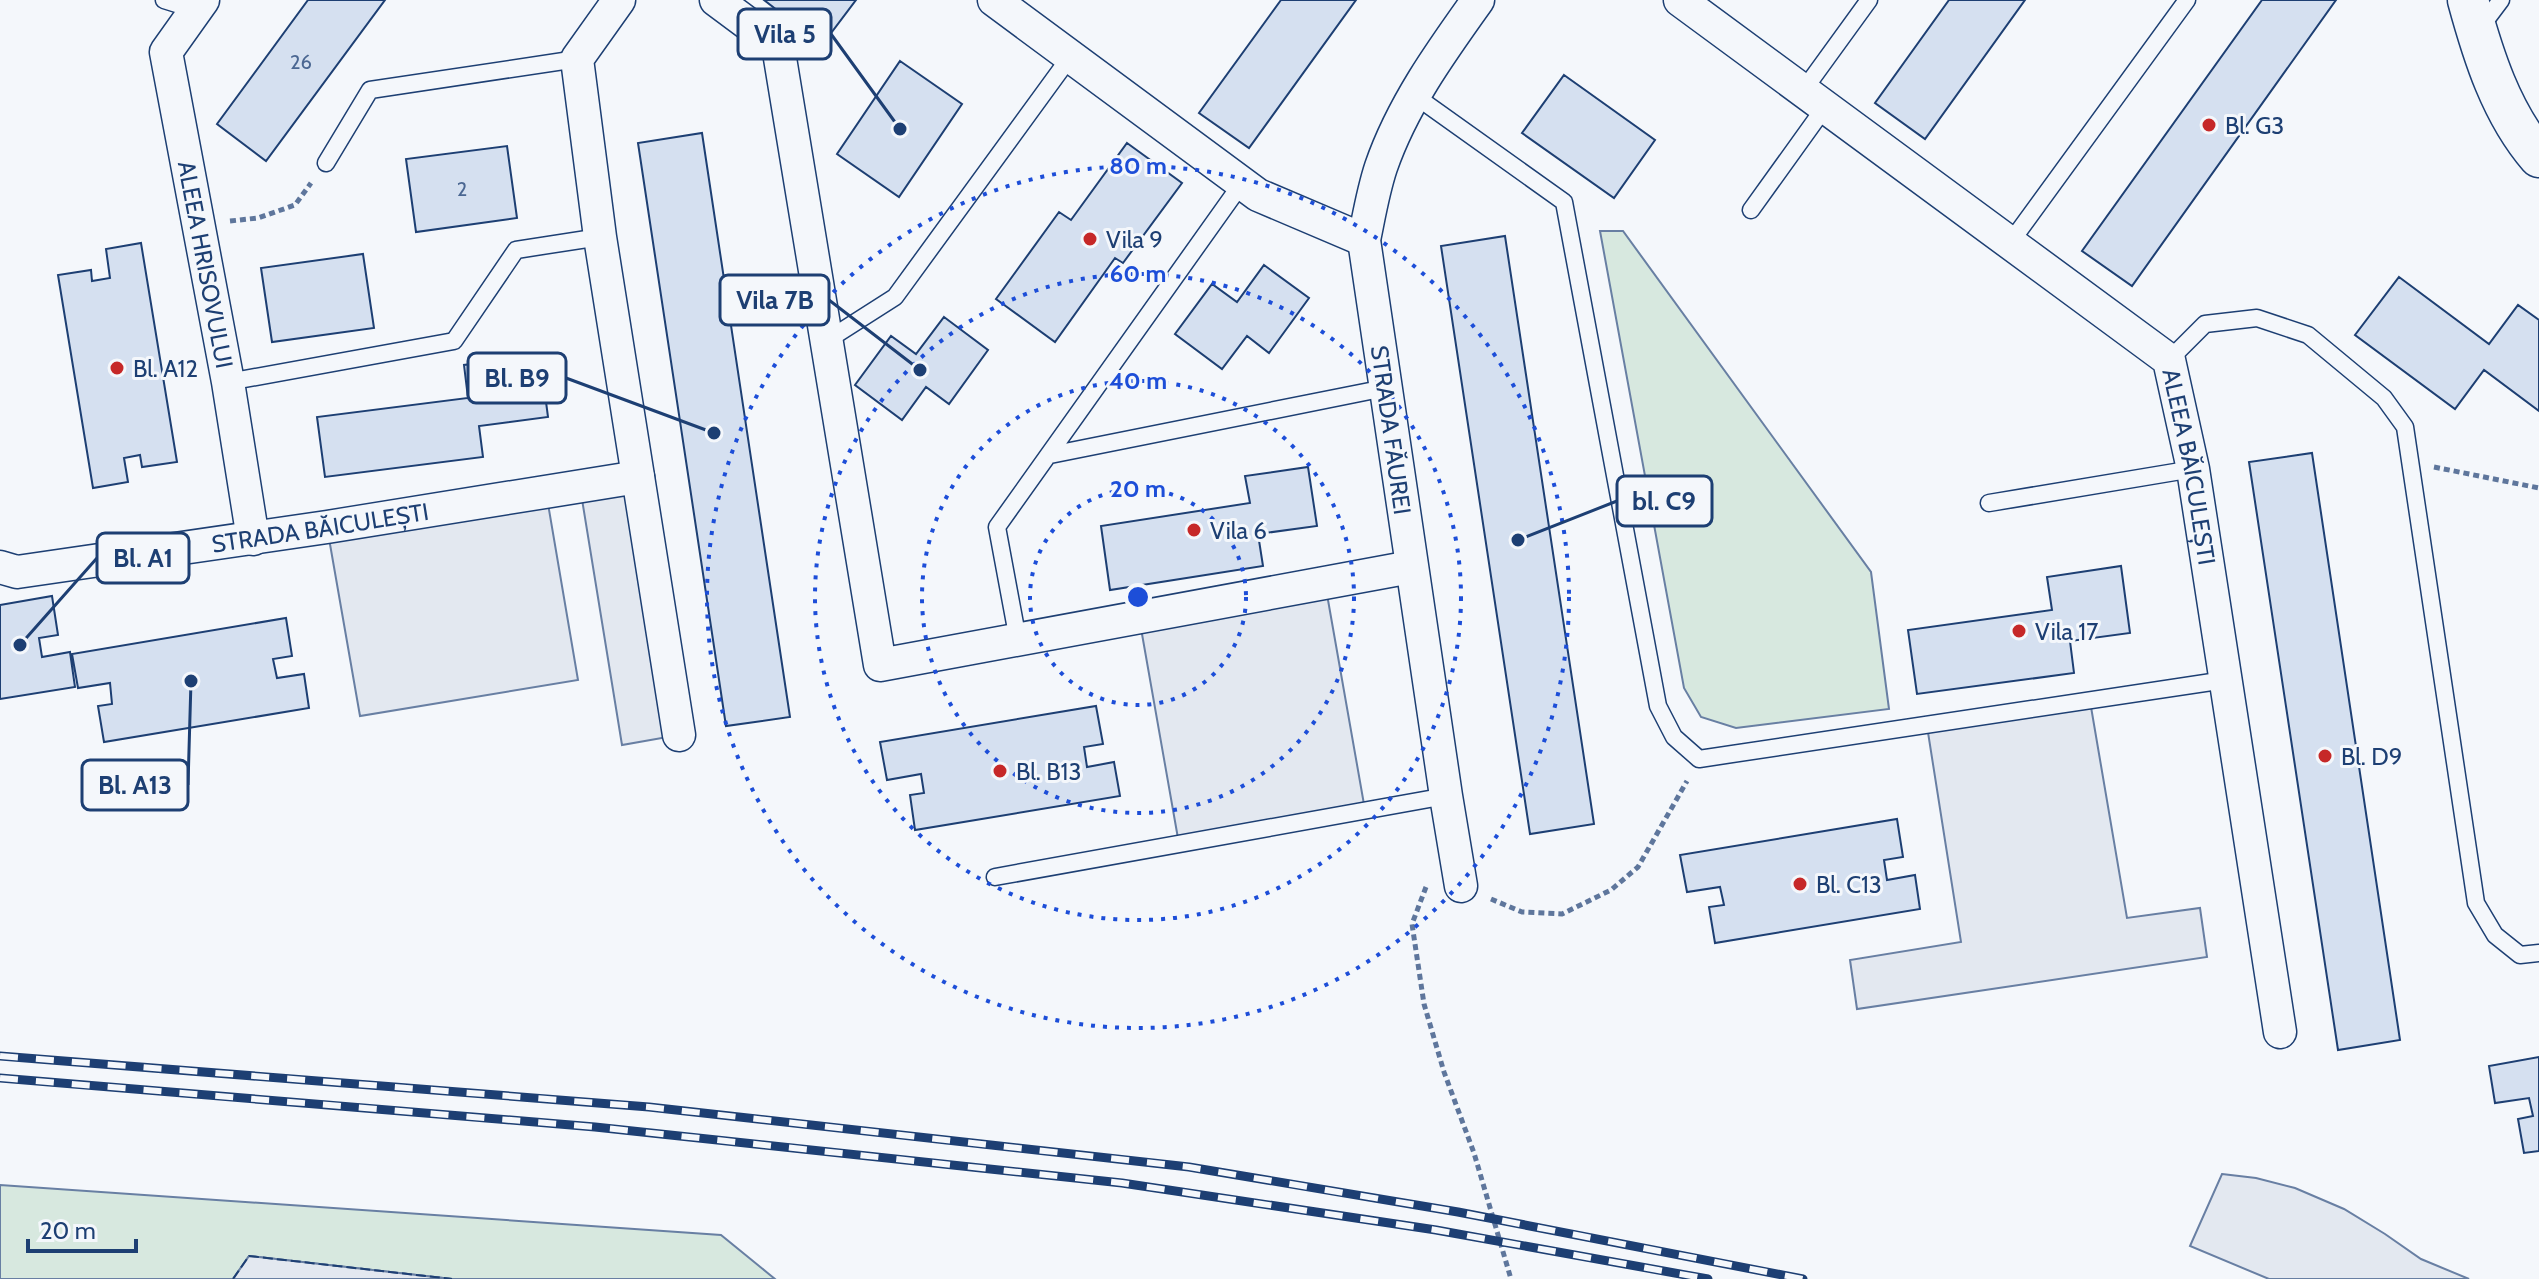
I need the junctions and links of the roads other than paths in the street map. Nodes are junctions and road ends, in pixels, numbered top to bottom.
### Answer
1 (164, 0) edge
2 (619, 0) edge
3 (716, 0) edge
4 (994, 0) edge
5 (1478, 0) edge
6 (1680, 0) edge
7 (1869, 0) edge
8 (2187, 0) edge
9 (2501, 0) edge
10 (200, 5) edge
11 (2472, 16) edge
12 (1070, 57) junction
13 (577, 59) junction
14 (1414, 95) junction
15 (1814, 99) junction
16 (2539, 157) edge
17 (326, 163) road end
18 (1242, 183) junction
19 (1751, 210) dead end
20 (600, 237) junction
21 (1364, 240) junction
22 (2010, 243) junction
23 (826, 341) junction
24 (2169, 360) junction
25 (228, 382) junction
26 (1385, 388) junction
27 (1050, 455) junction
28 (2193, 469) junction
29 (638, 477) junction
30 (1989, 503) dead end
31 (253, 539) junction
32 (0, 567) edge
33 (1411, 567) junction
34 (1018, 640) junction
35 (2225, 680) junction
36 (679, 735) dead end
37 (1446, 796) junction
38 (995, 877) dead end
39 (1461, 886) road end
40 (2539, 953) edge
41 (2280, 1032) dead end

1 - 10 lane
2 - 13 street
3 - 23 street
4 - 12 street
5 - 14 street, STRADA FĂUREI
6 - 15 street, ALEEA BĂICULEȘTI
7 - 15 lane
8 - 22 lane
9 - 11 lane
10 - 25 street, ALEEA HRISOVULUI
11 - 16 street
12 - 18 street
12 - 23 lane
13 - 17 lane
13 - 20 street
14 - 21 street, STRADA FĂUREI
14 - 35 lane
15 - 19 lane
15 - 22 street, ALEEA BĂICULEȘTI
18 - 21 street
18 - 27 lane
20 - 25 lane
20 - 29 street
21 - 26 street, STRADA FĂUREI
22 - 24 street, ALEEA BĂICULEȘTI
23 - 34 street
24 - 28 street, ALEEA BĂICULEȘTI
24 - 40 lane
25 - 31 street, ALEEA HRISOVULUI
26 - 27 lane
26 - 33 street, STRADA FĂUREI
27 - 34 lane
28 - 30 lane
28 - 35 street, ALEEA BĂICULEȘTI
29 - 31 street, STRADA BĂICULEȘTI
29 - 36 street
31 - 32 street, STRADA BĂICULEȘTI
33 - 34 street
33 - 37 street, STRADA FĂUREI
35 - 41 street, ALEEA BĂICULEȘTI
37 - 38 lane
37 - 39 street, STRADA FĂUREI

